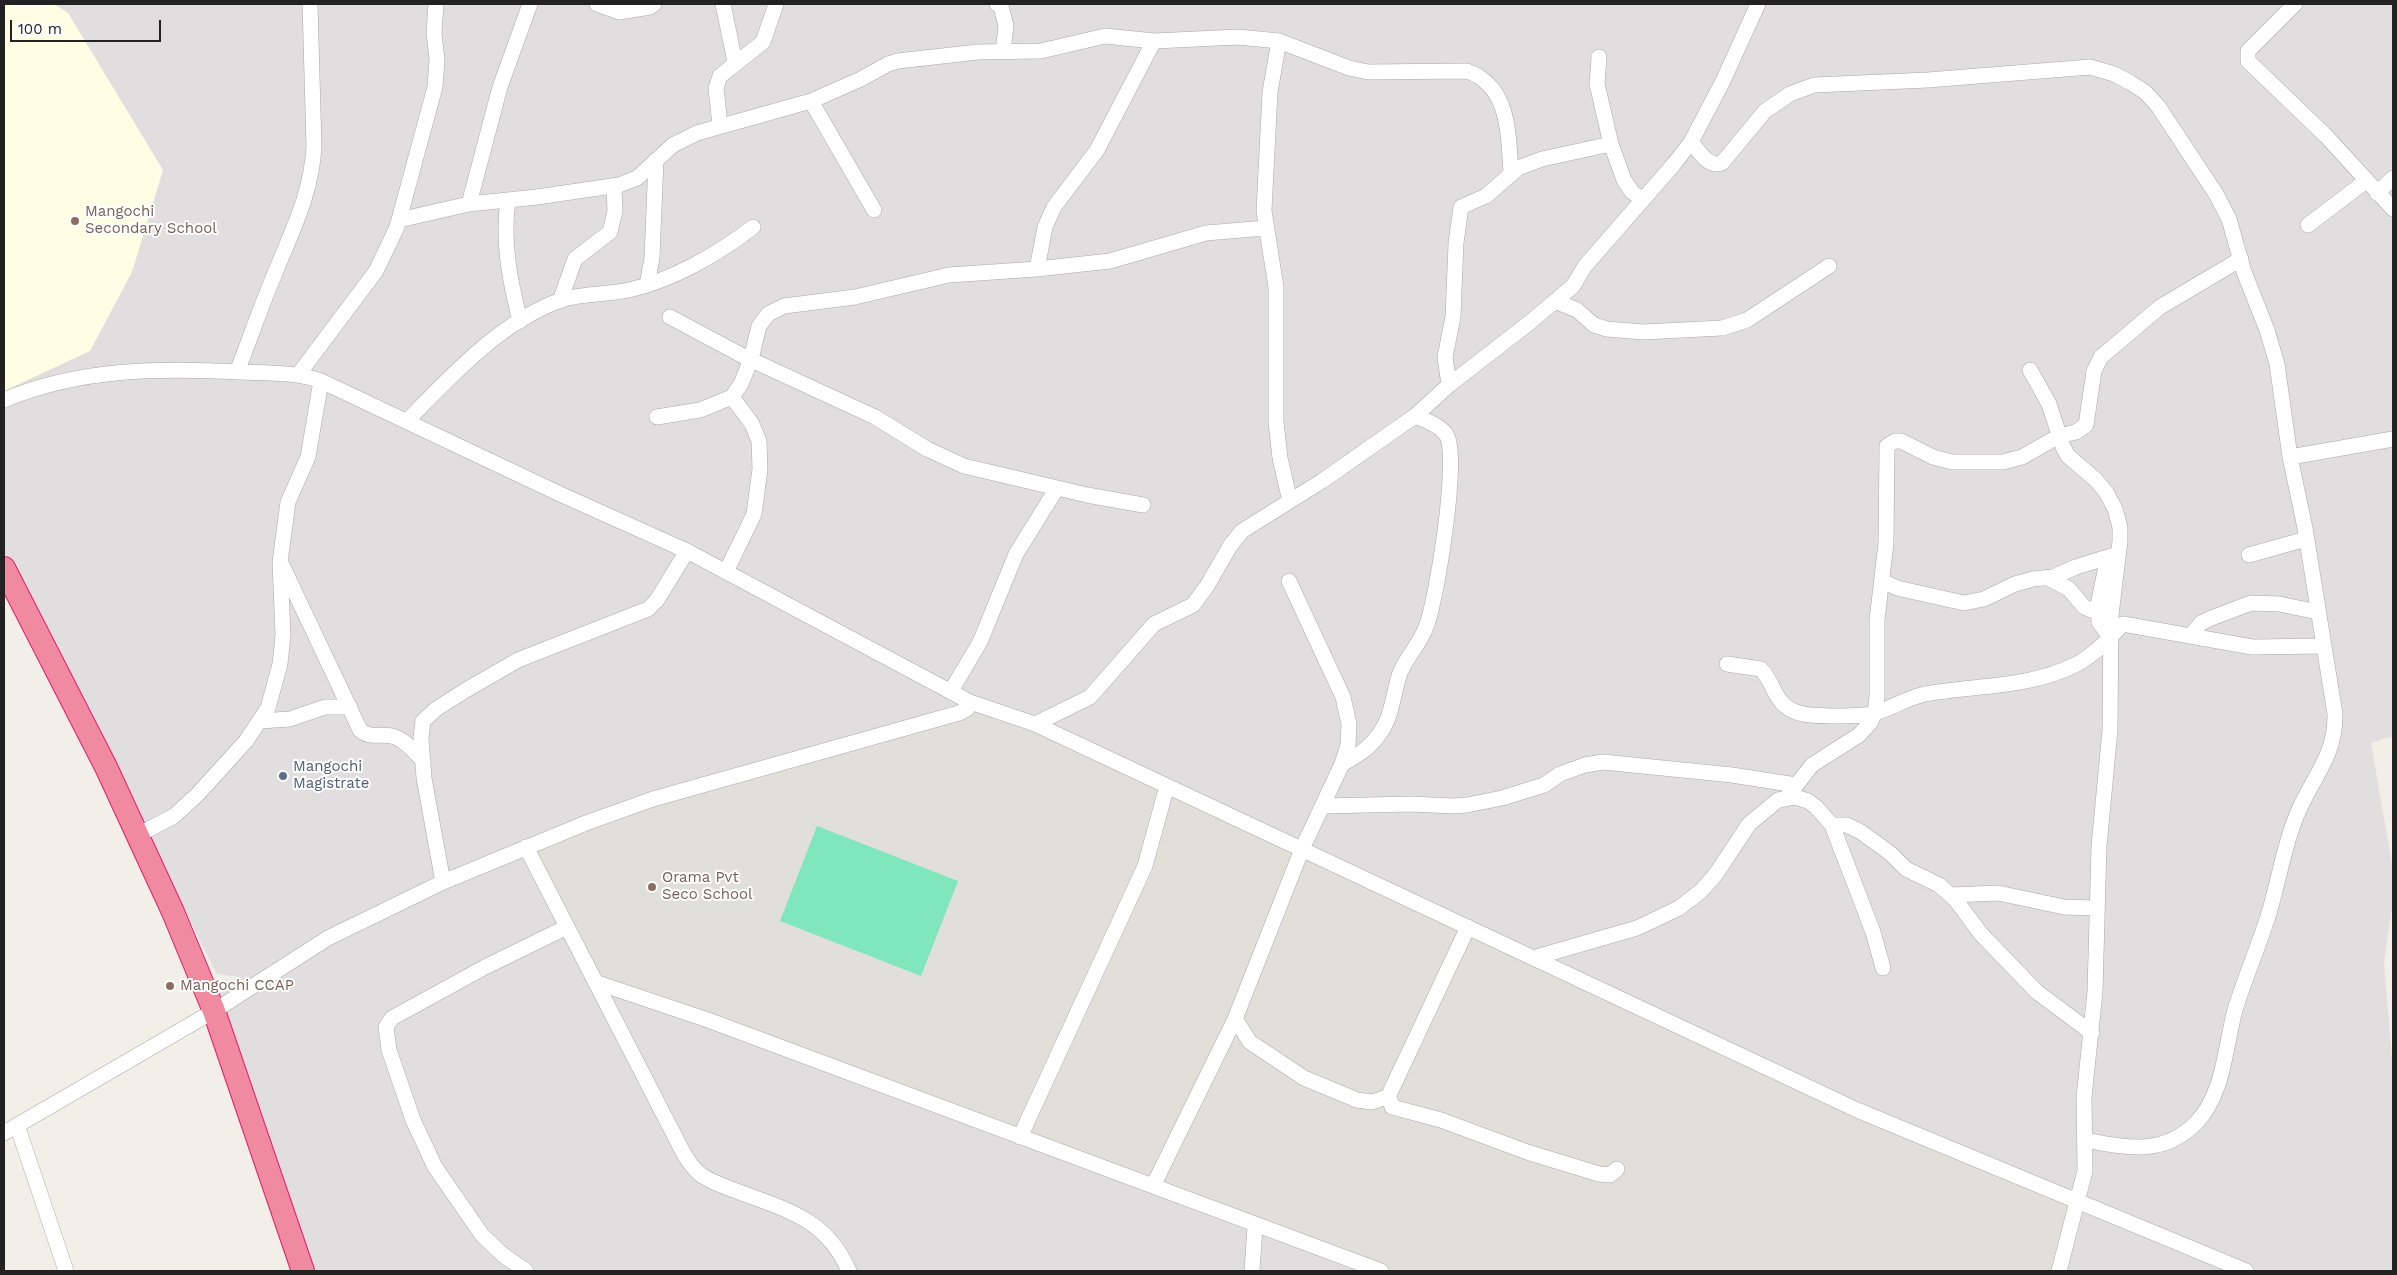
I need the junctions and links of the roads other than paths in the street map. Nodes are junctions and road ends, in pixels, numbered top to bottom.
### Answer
1 (310, 4) edge
2 (436, 4) edge
3 (530, 4) edge
4 (597, 4) edge
5 (654, 4) edge
6 (724, 4) edge
7 (776, 4) edge
8 (997, 4) edge
9 (1758, 4) edge
10 (2295, 4) edge
11 (1154, 42) junction
12 (1279, 42) junction
13 (1003, 52) junction
14 (1599, 57) dead end
15 (736, 62) junction
16 (811, 101) junction
17 (720, 126) junction
18 (1692, 142) junction
19 (1611, 144) junction
20 (656, 160) junction
21 (1511, 172) junction
22 (2393, 178) edge
23 (2366, 181) junction
24 (614, 186) junction
25 (2377, 193) junction
26 (508, 200) junction
27 (1643, 200) junction
28 (469, 204) junction
29 (2393, 209) edge
30 (874, 210) dead end
31 (399, 220) junction
32 (2308, 225) dead end
33 (753, 227) dead end
34 (1266, 228) junction
35 (2241, 259) junction
36 (1829, 266) dead end
37 (1037, 269) junction
38 (646, 285) junction
39 (560, 301) junction
40 (1555, 301) junction
41 (670, 317) dead end
42 (520, 321) junction
43 (751, 359) junction
44 (2030, 370) dead end
45 (237, 372) junction
46 (298, 375) junction
47 (321, 381) junction
48 (1449, 385) junction
49 (732, 397) junction
50 (4, 400) edge
51 (1416, 416) junction
52 (657, 417) dead end
53 (407, 421) junction
54 (2059, 436) junction
55 (2393, 439) edge
56 (2290, 457) junction
57 (1057, 488) junction
58 (1290, 501) junction
59 (1143, 505) dead end
60 (2306, 539) junction
61 (686, 551) junction
62 (2249, 555) dead end
63 (2113, 556) junction
64 (280, 562) junction
65 (4, 568) edge
66 (726, 572) junction
67 (2048, 578) junction
68 (1882, 580) junction
69 (1289, 581) dead end
70 (2318, 612) junction
71 (2099, 613) junction
72 (2191, 635) junction
73 (2110, 637) junction
74 (2324, 646) junction
75 (1727, 664) dead end
76 (951, 691) junction
77 (970, 702) junction
78 (350, 708) junction
79 (1875, 713) junction
80 (260, 721) junction
81 (1035, 724) junction
82 (423, 761) junction
83 (1342, 764) junction
84 (1167, 786) junction
85 (1791, 791) junction
86 (1323, 806) junction
87 (1832, 825) junction
88 (138, 835) junction
89 (526, 847) junction
90 (1302, 849) junction
91 (443, 882) junction
92 (1951, 895) junction
93 (2096, 908) junction
94 (567, 927) junction
95 (1468, 927) junction
96 (1533, 958) junction
97 (1883, 968) dead end
98 (595, 982) junction
99 (214, 1011) junction
100 (1234, 1019) junction
101 (2092, 1033) junction
102 (1387, 1099) junction
103 (17, 1125) junction
104 (4, 1133) edge
105 (1020, 1137) junction
106 (2086, 1140) junction
107 (1617, 1169) dead end
108 (1153, 1186) junction
109 (2076, 1202) junction
110 (1255, 1226) junction
111 (66, 1271) edge
112 (303, 1271) edge
113 (526, 1271) edge
114 (849, 1271) edge
115 (1252, 1271) edge
116 (1381, 1271) edge
117 (2059, 1271) edge
118 (2246, 1271) edge

1 - 45 street
2 - 31 street
3 - 28 street
4 - 5 street
6 - 15 street
7 - 15 street
8 - 13 street
9 - 18 street
10 - 23 street
11 - 12 street
11 - 13 street
11 - 37 street
12 - 21 street
12 - 34 street
13 - 16 street
14 - 19 street
15 - 17 street
16 - 17 street
16 - 30 street
17 - 20 street
18 - 27 street
18 - 35 street
19 - 21 street
19 - 27 street
20 - 24 street
20 - 38 street
21 - 48 street
22 - 25 street
23 - 25 street
23 - 32 street
24 - 26 street
24 - 39 street
25 - 29 street
26 - 28 street
26 - 42 street
27 - 40 street
28 - 31 street
31 - 46 street
33 - 38 street
34 - 37 street
34 - 58 street
35 - 54 street
35 - 56 street
36 - 40 street
37 - 43 street
38 - 39 street
39 - 42 street
40 - 48 street
41 - 43 street
42 - 53 street
43 - 49 street
43 - 57 street
44 - 54 street
45 - 46 street
45 - 50 street
46 - 47 street
47 - 53 street
47 - 64 street
48 - 51 street
49 - 52 street
49 - 66 street
51 - 58 street
51 - 83 street
53 - 61 street
54 - 63 street
54 - 68 street
55 - 56 street
56 - 60 street
57 - 59 street
57 - 76 street
58 - 81 street
60 - 62 street
60 - 70 street
61 - 66 street
61 - 82 street
63 - 67 street
63 - 71 street
63 - 73 street
64 - 78 street
64 - 80 street
65 - 88 highway
66 - 76 street
67 - 68 street
67 - 71 street
68 - 79 street
69 - 83 street
70 - 72 street
70 - 74 street
71 - 73 street
72 - 73 street
72 - 74 street
73 - 79 street
73 - 93 street
74 - 106 street
75 - 79 street
76 - 77 street
77 - 81 street
77 - 89 street
78 - 80 street
78 - 82 street
79 - 85 street
80 - 88 street
81 - 84 street
82 - 91 street
83 - 86 street
84 - 90 street
84 - 105 street
85 - 86 street
85 - 87 street
85 - 96 street
86 - 90 street
87 - 92 street
87 - 97 street
88 - 99 highway
89 - 91 street
89 - 94 street
90 - 95 street
90 - 100 street
91 - 99 street
92 - 93 street
92 - 101 street
93 - 101 street
94 - 98 street
94 - 113 street
95 - 96 street
95 - 102 street
96 - 109 street
98 - 105 street
98 - 114 street
99 - 103 street
99 - 112 highway
100 - 102 street
100 - 108 street
101 - 106 street
102 - 107 street
103 - 104 street
103 - 111 street
105 - 108 street
106 - 109 street
108 - 110 street
109 - 117 street
109 - 118 street
110 - 115 street
110 - 116 street

